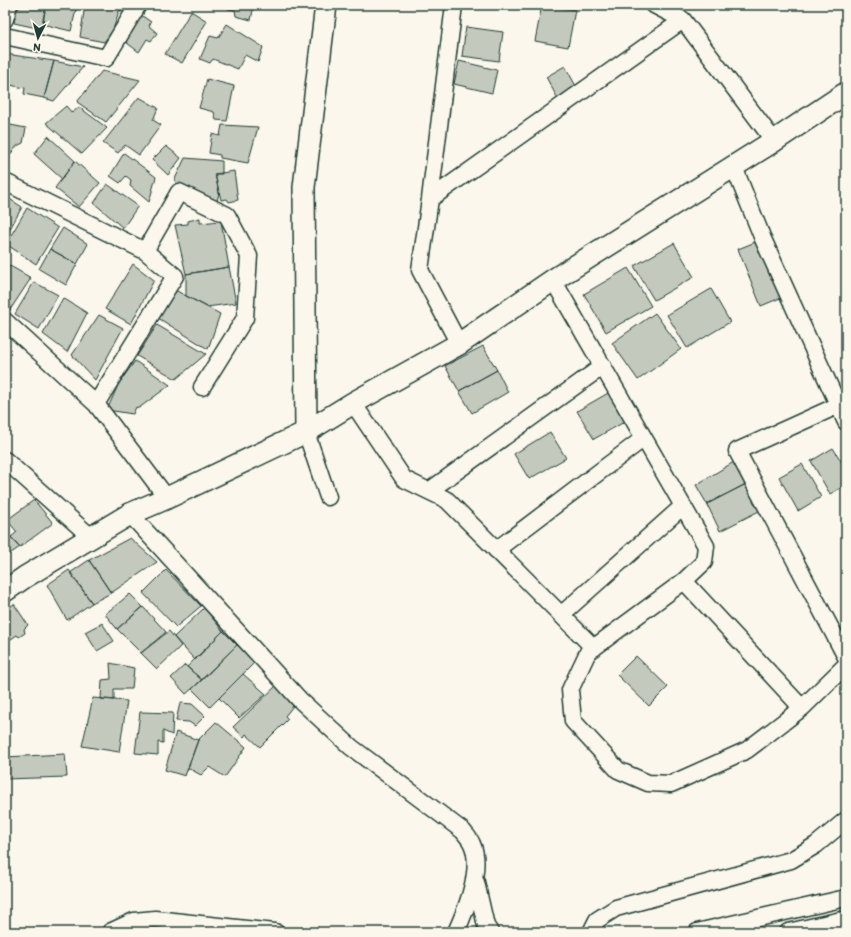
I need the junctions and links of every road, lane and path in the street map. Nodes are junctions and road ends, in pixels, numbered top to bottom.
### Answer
1 (9, 5) edge
2 (138, 5) edge
3 (326, 5) edge
4 (454, 5) edge
5 (654, 5) edge
6 (5, 19) edge
7 (683, 20) junction
8 (5, 36) edge
9 (846, 93) edge
10 (774, 141) junction
11 (734, 167) junction
12 (5, 182) edge
13 (430, 199) junction
14 (145, 251) junction
15 (553, 280) junction
16 (5, 321) edge
17 (459, 344) junction
18 (603, 366) junction
19 (202, 387) dead end
20 (353, 403) junction
21 (96, 404) junction
22 (839, 405) junction
23 (846, 422) edge
24 (306, 432) junction
25 (644, 438) junction
26 (5, 460) edge
27 (429, 491) junction
28 (328, 497) dead end
29 (167, 498) junction
30 (683, 506) junction
31 (130, 514) junction
32 (92, 538) junction
33 (496, 550) junction
34 (684, 581) junction
35 (5, 592) edge
36 (561, 615) junction
37 (594, 648) junction
38 (846, 657) edge
39 (846, 665) edge
40 (802, 708) junction
41 (846, 820) edge
42 (474, 874) junction
43 (846, 898) edge
44 (846, 919) edge
45 (110, 932) edge
46 (275, 932) edge
47 (456, 932) edge
48 (490, 932) edge
49 (591, 932) edge
50 (697, 932) edge
51 (788, 932) edge

1 - 6 street
2 - 8 street
3 - 24 main road
4 - 13 street
5 - 7 street
7 - 10 street
7 - 13 street
9 - 10 main road
10 - 11 main road
11 - 15 main road
11 - 22 street
12 - 14 street
13 - 17 street
14 - 19 street
14 - 21 street
15 - 17 main road
15 - 18 street
16 - 21 street
17 - 20 main road
18 - 25 street
18 - 27 street
20 - 24 main road
20 - 27 street
21 - 29 street
22 - 23 street
22 - 38 street
24 - 28 street
24 - 29 main road
25 - 30 street
25 - 33 street
26 - 32 street
27 - 33 street
29 - 31 main road
30 - 34 street
30 - 36 street
31 - 32 main road
31 - 42 street
32 - 35 main road
33 - 36 street
34 - 37 street
34 - 40 street
36 - 37 street
37 - 40 street
39 - 40 street
41 - 49 street
42 - 47 street
42 - 48 street
43 - 50 street
44 - 51 street
45 - 46 street

